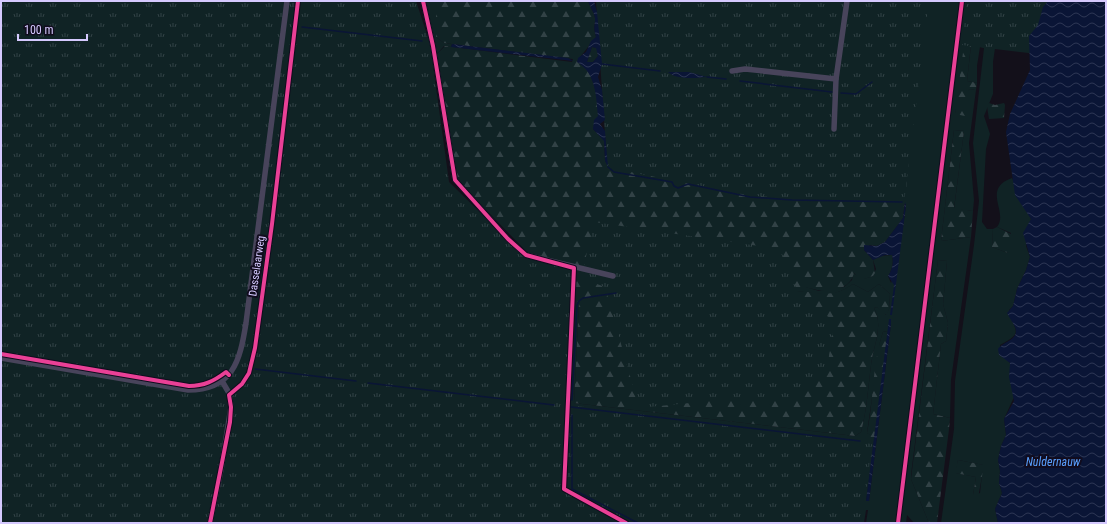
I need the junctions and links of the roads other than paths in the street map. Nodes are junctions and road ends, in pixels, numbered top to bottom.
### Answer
1 (287, 1) edge
2 (423, 1) edge
3 (847, 1) edge
4 (732, 71) dead end
5 (836, 79) junction
6 (834, 129) dead end
7 (613, 276) dead end
8 (1, 358) edge
9 (222, 381) junction
10 (210, 523) edge

1 - 9 street, Dasselaarweg
2 - 7 street
3 - 5 street
4 - 5 street
5 - 6 street
8 - 9 street, Dasselaarweg
9 - 10 street

